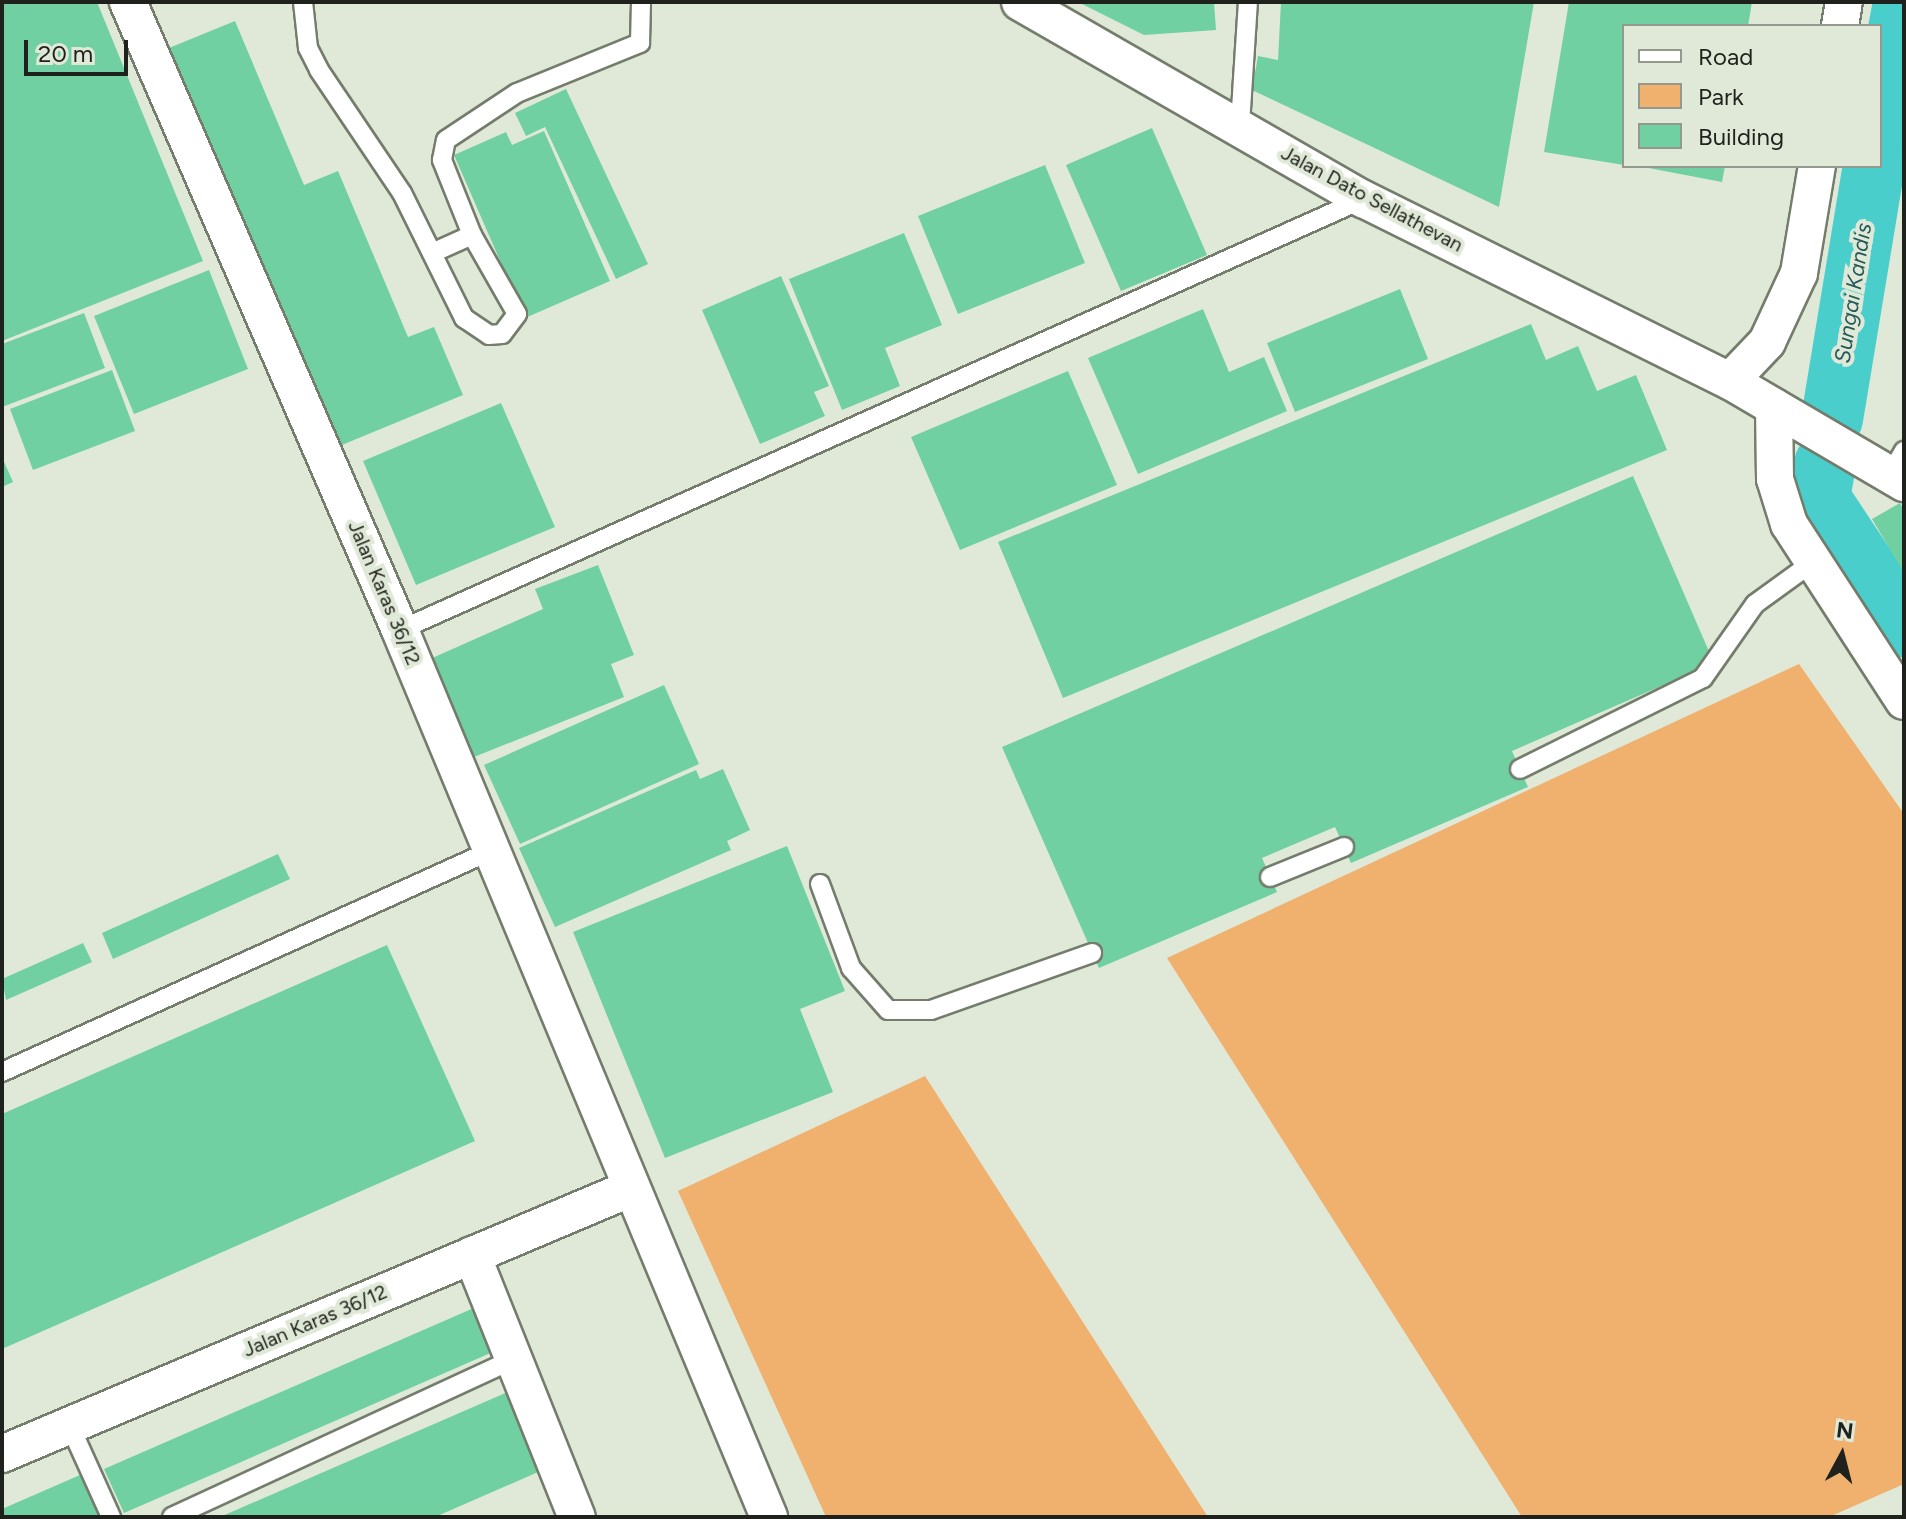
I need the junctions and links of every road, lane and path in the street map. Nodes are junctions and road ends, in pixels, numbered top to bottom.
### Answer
1 (128, 2) edge
2 (303, 2) edge
3 (641, 2) edge
4 (1020, 2) edge
5 (1248, 2) edge
6 (1844, 2) edge
7 (1840, 24) edge
8 (1240, 125) junction
9 (1817, 168) edge
10 (1363, 199) junction
11 (472, 235) junction
12 (432, 253) junction
13 (1730, 381) junction
14 (1774, 407) junction
15 (1899, 470) edge
16 (1813, 562) junction
17 (400, 630) junction
18 (1904, 701) edge
19 (1520, 769) dead end
20 (1344, 847) dead end
21 (490, 851) junction
22 (1270, 877) dead end
23 (820, 884) dead end
24 (1092, 953) dead end
25 (2, 1072) edge
26 (629, 1189) junction
27 (472, 1255) junction
28 (516, 1358) junction
29 (70, 1426) junction
30 (2, 1454) edge
31 (111, 1517) edge
32 (172, 1517) edge
33 (575, 1517) edge
34 (769, 1517) edge

1 - 17 street, Jalan Karas 36/12
2 - 12 lane
3 - 11 lane
4 - 8 street, Jalan Dato Sellathevan
5 - 8 lane
6 - 7 street
8 - 10 street, Jalan Dato Sellathevan
9 - 13 street
10 - 13 street, Jalan Dato Sellathevan
10 - 17 lane
11 - 12 lane
11 - 12 lane
13 - 14 street, Jalan Dato Sellathevan
14 - 15 street, Jalan Dato Sellathevan
14 - 16 street
16 - 18 street
16 - 19 lane
17 - 21 street, Jalan Karas 36/12
20 - 22 lane
21 - 25 lane
21 - 26 street, Jalan Karas 36/12
23 - 24 lane
26 - 27 street, Jalan Karas 36/12
26 - 34 street, Jalan Karas 36/12
27 - 28 street
27 - 29 street, Jalan Karas 36/12
28 - 32 lane
28 - 33 street
29 - 30 street, Jalan Karas 36/12
29 - 31 lane

